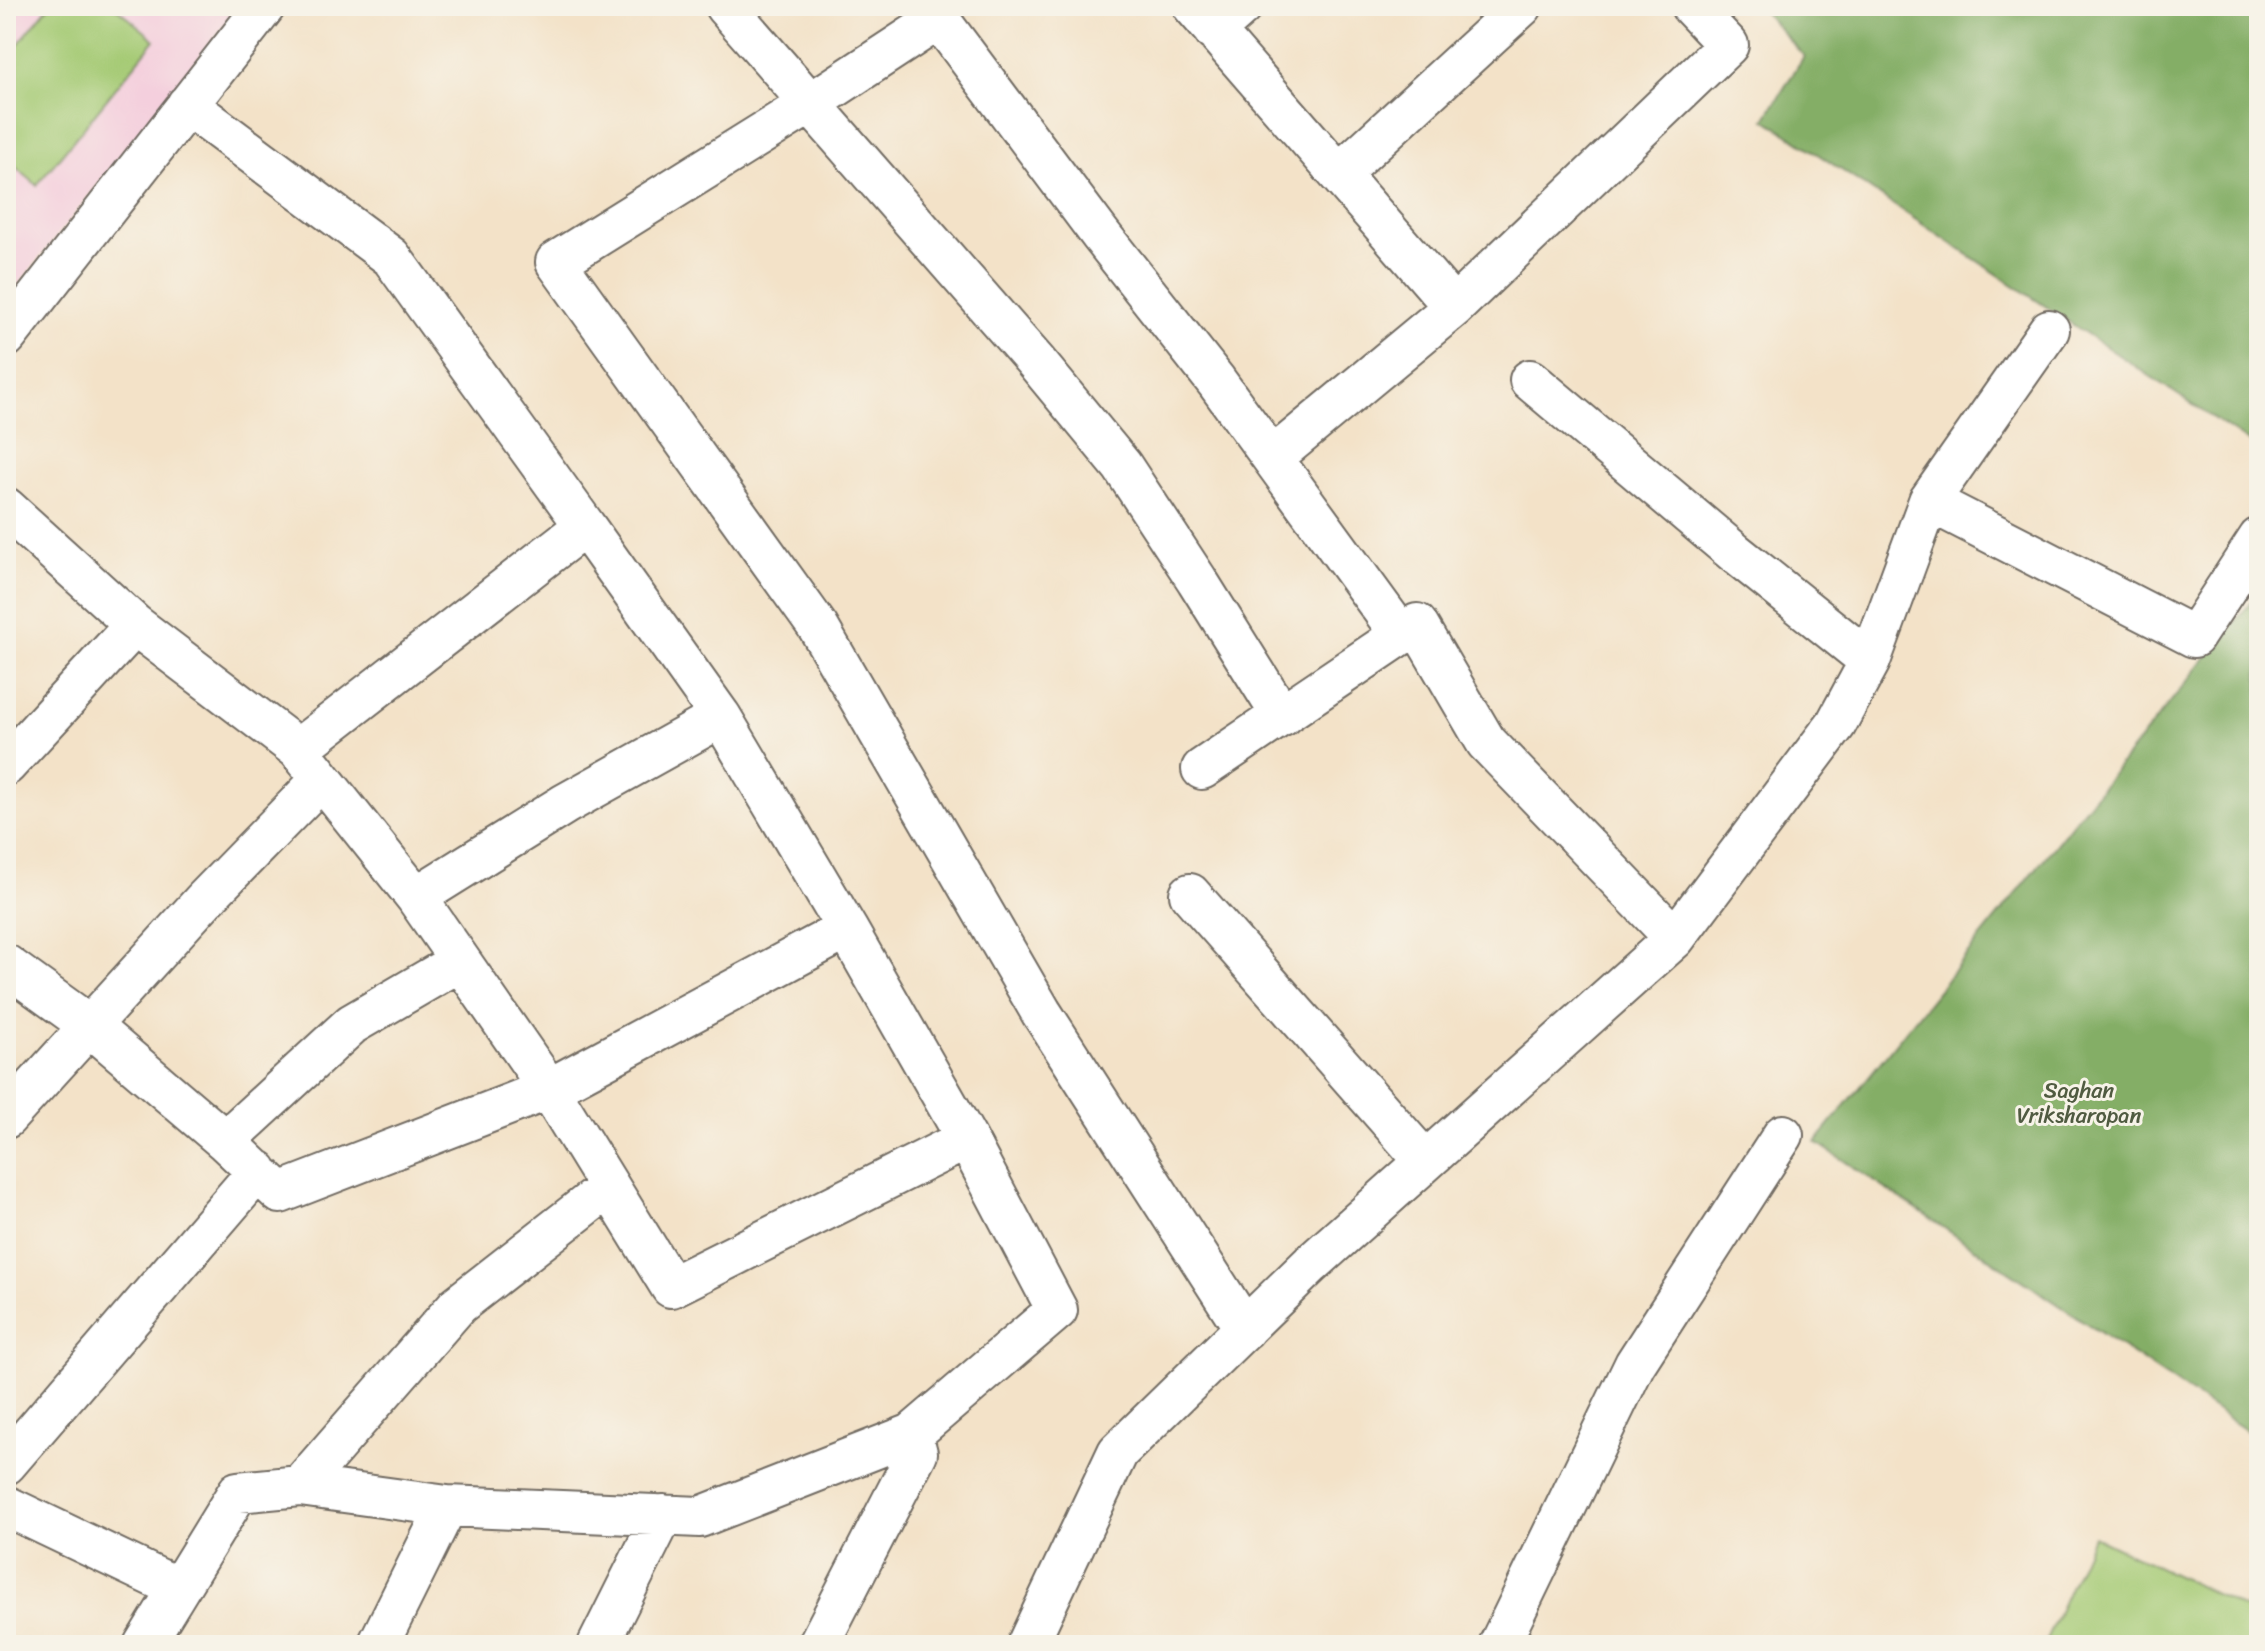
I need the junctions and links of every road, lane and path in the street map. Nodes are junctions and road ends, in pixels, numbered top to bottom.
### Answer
1 (265, 6) edge
2 (725, 6) edge
3 (1522, 6) edge
4 (1691, 6) edge
5 (935, 13) edge
6 (1216, 14) edge
7 (811, 103) junction
8 (187, 105) junction
9 (1339, 174) junction
10 (1454, 307) junction
11 (2049, 330) dead end
12 (6, 337) edge
13 (1530, 380) dead end
14 (1272, 458) junction
15 (1929, 501) junction
16 (6, 508) edge
17 (585, 526) junction
18 (2259, 538) edge
19 (135, 625) junction
20 (1401, 635) junction
21 (1870, 661) junction
22 (1282, 716) junction
23 (721, 717) junction
24 (310, 764) junction
25 (6, 765) edge
26 (1202, 769) dead end
27 (1190, 894) dead end
28 (416, 897) junction
29 (847, 929) junction
30 (1675, 938) junction
31 (460, 961) junction
32 (6, 965) edge
33 (89, 1025) junction
34 (549, 1089) junction
35 (6, 1118) edge
36 (1783, 1135) dead end
37 (967, 1139) junction
38 (225, 1141) junction
39 (1425, 1161) junction
40 (258, 1171) junction
41 (609, 1187) junction
42 (1245, 1329) junction
43 (912, 1434) junction
44 (6, 1464) edge
45 (300, 1486) junction
46 (6, 1506) edge
47 (447, 1506) junction
48 (663, 1515) junction
49 (178, 1588) junction
50 (144, 1645) edge
51 (378, 1645) edge
52 (598, 1645) edge
53 (818, 1645) edge
54 (1027, 1645) edge
55 (1499, 1645) edge

1 - 8 street
2 - 7 street
3 - 9 street
4 - 10 street
5 - 7 street
5 - 14 street
6 - 9 street
7 - 22 street
7 - 42 street
8 - 12 street
8 - 17 street
9 - 10 street
10 - 14 street
11 - 15 street
13 - 21 street
14 - 20 street
15 - 18 street
15 - 21 street
16 - 19 street
17 - 23 street
17 - 24 street
19 - 24 street
19 - 25 street
20 - 22 street
20 - 30 street
21 - 30 street
22 - 26 street
23 - 28 street
23 - 29 street
24 - 28 street
24 - 33 street
27 - 39 street
28 - 31 street
29 - 34 street
29 - 37 street
30 - 39 street
31 - 34 street
31 - 38 street
32 - 33 street
33 - 35 street
33 - 38 street
34 - 40 street
34 - 41 street
36 - 55 street
37 - 41 street
37 - 43 street
38 - 40 street
39 - 42 street
40 - 44 street
41 - 45 street
42 - 54 street
43 - 48 street
43 - 53 street
45 - 47 street
45 - 49 street
46 - 49 street
47 - 48 street
47 - 51 street
48 - 52 street
49 - 50 street

